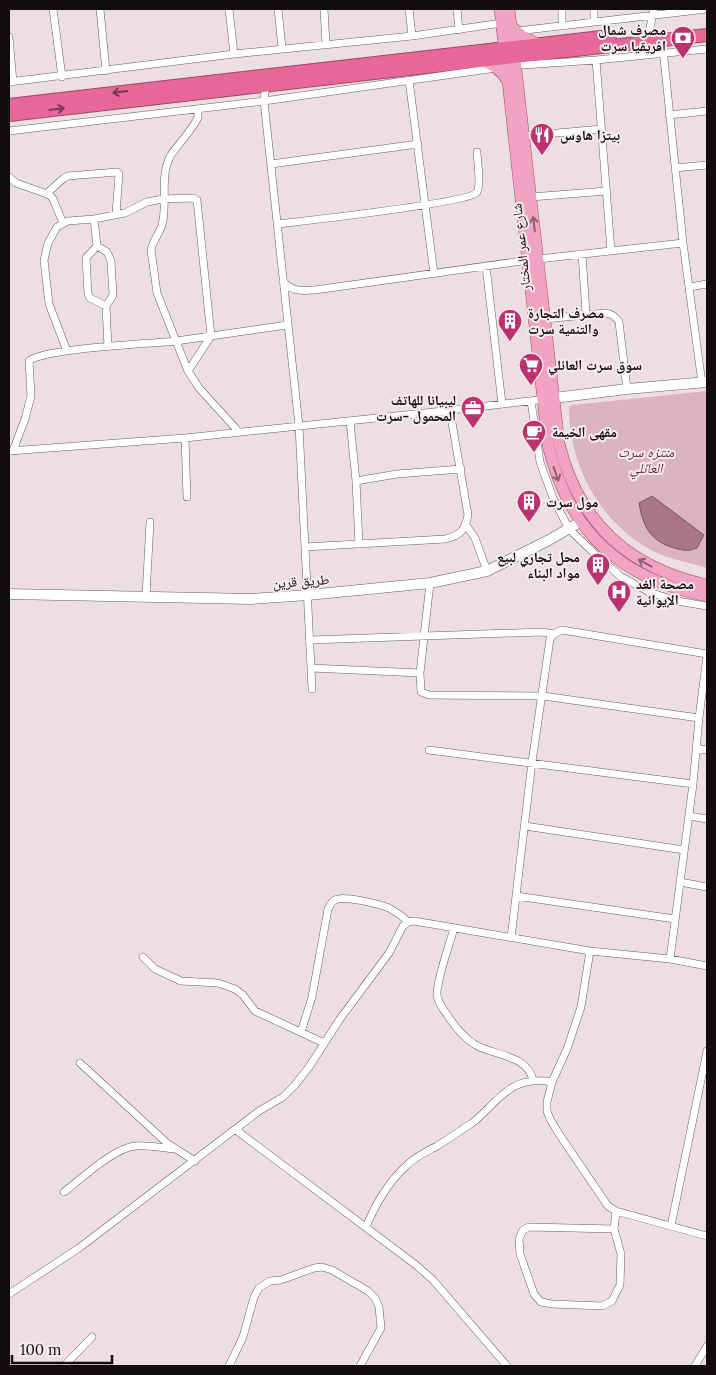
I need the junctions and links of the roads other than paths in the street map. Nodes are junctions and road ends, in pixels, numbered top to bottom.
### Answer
1 (53, 9) edge
2 (100, 9) edge
3 (229, 9) edge
4 (278, 9) edge
5 (324, 9) edge
6 (409, 9) edge
7 (457, 9) edge
8 (500, 9) edge
9 (509, 9) edge
10 (562, 9) edge
11 (594, 9) edge
12 (707, 9) edge
13 (653, 12) edge
14 (594, 21) junction
15 (562, 25) junction
16 (707, 26) edge
17 (508, 27) junction
18 (459, 30) junction
19 (649, 32) junction
20 (707, 35) edge
21 (412, 36) junction
22 (9, 37) edge
23 (662, 39) junction
24 (326, 44) junction
25 (282, 48) junction
26 (536, 49) junction
27 (707, 49) edge
28 (664, 53) junction
29 (234, 54) junction
30 (480, 55) junction
31 (512, 55) junction
32 (596, 60) junction
33 (496, 68) junction
34 (106, 71) junction
35 (62, 76) junction
36 (409, 80) junction
37 (513, 81) junction
38 (11, 82) edge
39 (266, 85) junction
40 (264, 101) junction
41 (9, 105) edge
42 (198, 109) junction
43 (707, 111) edge
44 (9, 115) edge
45 (669, 115) junction
46 (602, 129) junction
47 (9, 130) edge
48 (524, 136) junction
49 (418, 144) junction
50 (477, 152) dead end
51 (271, 164) junction
52 (707, 164) edge
53 (675, 168) junction
54 (9, 177) edge
55 (607, 191) junction
56 (46, 194) junction
57 (531, 197) junction
58 (163, 199) junction
59 (426, 204) junction
60 (116, 214) junction
61 (94, 219) junction
62 (63, 223) junction
63 (278, 224) junction
64 (683, 243) junction
65 (97, 246) junction
66 (611, 251) junction
67 (582, 254) junction
68 (533, 259) junction
69 (486, 266) junction
70 (434, 274) junction
71 (282, 276) junction
72 (707, 284) edge
73 (689, 287) junction
74 (106, 306) junction
75 (541, 312) junction
76 (586, 313) junction
77 (287, 325) junction
78 (211, 336) junction
79 (176, 341) junction
80 (108, 347) junction
81 (67, 351) junction
82 (188, 371) junction
83 (705, 383) edge
84 (627, 389) junction
85 (548, 399) junction
86 (530, 401) junction
87 (502, 404) junction
88 (450, 410) junction
89 (350, 421) junction
90 (299, 426) junction
91 (239, 432) junction
92 (185, 438) junction
93 (11, 451) edge
94 (551, 456) junction
95 (540, 462) junction
96 (461, 469) junction
97 (356, 481) junction
98 (187, 497) dead end
99 (150, 522) dead end
100 (580, 522) junction
101 (466, 525) junction
102 (569, 529) junction
103 (359, 543) junction
104 (305, 547) junction
105 (627, 566) junction
106 (487, 571) junction
107 (620, 576) junction
108 (430, 583) junction
109 (707, 585) edge
110 (9, 594) edge
111 (308, 595) junction
112 (146, 596) junction
113 (707, 596) edge
114 (707, 606) edge
115 (554, 634) junction
116 (424, 636) junction
117 (310, 640) junction
118 (707, 655) edge
119 (311, 668) junction
120 (420, 673) junction
121 (705, 686) edge
122 (312, 689) dead end
123 (543, 696) junction
124 (699, 718) junction
125 (696, 748) junction
126 (429, 750) dead end
127 (707, 750) edge
128 (532, 762) junction
129 (693, 784) junction
130 (689, 816) junction
131 (707, 819) edge
132 (525, 826) junction
133 (684, 850) junction
134 (680, 882) junction
135 (707, 887) edge
136 (516, 896) junction
137 (675, 919) junction
138 (408, 922) junction
139 (454, 928) junction
140 (511, 938) junction
141 (590, 951) junction
142 (143, 957) dead end
143 (670, 959) junction
144 (707, 966) edge
145 (301, 1032) junction
146 (324, 1043) junction
147 (707, 1051) edge
148 (80, 1063) dead end
149 (706, 1071) edge
150 (533, 1080) junction
151 (552, 1082) junction
152 (236, 1130) junction
153 (175, 1149) junction
154 (195, 1161) junction
155 (64, 1192) dead end
156 (616, 1211) junction
157 (671, 1226) junction
158 (366, 1227) junction
159 (614, 1229) junction
160 (707, 1236) edge
161 (9, 1294) edge
162 (92, 1336) dead end
163 (707, 1346) edge
164 (64, 1366) edge
165 (229, 1366) edge
166 (360, 1366) edge
167 (507, 1366) edge
168 (695, 1366) edge

1 - 35 street
2 - 34 street
3 - 29 street
4 - 25 street
5 - 24 street
6 - 21 street
7 - 18 street
8 - 17 main road
9 - 17 main road
10 - 15 street
11 - 14 street
12 - 13 street
13 - 14 street
13 - 19 street
14 - 15 street
15 - 17 street
16 - 19 highway
17 - 18 street
17 - 26 main road
17 - 30 main road
17 - 31 main road
18 - 21 street
19 - 26 highway
20 - 23 highway
21 - 24 street
22 - 38 street
23 - 26 highway
23 - 28 street
24 - 25 street
25 - 29 street
26 - 31 highway
26 - 31 main road
27 - 28 street
28 - 32 street
28 - 45 street
29 - 34 street
30 - 31 highway
30 - 33 main road
30 - 39 highway
30 -> 41 highway
31 - 32 street
31 - 37 main road
31 - 37 main road
32 - 46 street
33 - 36 street
33 - 37 main road
34 - 35 street
35 - 38 street
36 - 40 street
36 - 49 street
37 - 48 main road, شارع عمر المختار
37 - 68 main road
39 - 40 street
44 -> 39 highway
40 - 42 street
40 - 51 street
42 - 47 street
42 - 58 street
43 - 45 street
45 - 53 street
46 - 48 street
46 - 55 street
48 - 57 main road, شارع عمر المختار
49 - 51 street
49 - 59 street
50 - 59 street
51 - 63 street
52 - 53 street
53 - 64 street
54 - 56 street
55 - 57 street
55 - 66 street
56 - 60 street
56 - 62 street
68 -> 57 main road, شارع عمر المختار
58 - 60 street
58 - 78 street
58 - 79 street
59 - 63 street
59 - 70 street
60 - 61 street
61 - 62 street
61 - 65 street
62 - 81 street
63 - 71 street
64 - 66 street
64 - 73 street
65 - 74 street
65 - 74 street
66 - 67 street
67 - 68 street
67 - 76 street
68 - 69 street
68 - 75 main road
69 - 70 street
69 - 87 street
70 - 71 street
71 - 77 street
72 - 73 street
73 - 83 street
74 - 80 street
75 - 76 street
75 - 85 main road
76 - 84 street
77 - 78 street
77 - 90 street
78 - 79 street
78 - 82 street
79 - 80 street
79 - 82 street
80 - 81 street
81 - 93 street
82 - 91 street
83 - 84 main road
84 - 85 main road
85 - 86 street
85 - 94 main road
109 -> 85 main road
86 - 87 street
86 - 95 street
87 - 88 street
88 - 89 street
88 - 96 street
89 - 90 street
89 - 97 street
90 - 91 street
90 - 104 street
91 - 92 street
92 - 93 street
92 - 98 street
94 - 95 main road
94 -> 100 main road
95 - 102 street
96 - 97 street
96 - 101 street
97 - 103 street
99 - 112 street
100 - 102 main road, طريق قرين
100 - 105 main road
101 - 103 street
101 - 106 street
102 - 106 main road, طريق قرين
102 - 107 street
103 - 104 street
104 - 111 street
105 - 107 main road
105 - 113 main road
106 - 108 main road, طريق قرين
107 - 114 street
108 - 111 main road, طريق قرين
108 - 116 street
110 - 112 main road, طريق قرين
111 - 112 main road, طريق قرين
111 - 117 street
115 - 116 street
115 - 118 street
115 - 123 street
116 - 117 street
116 - 120 street
117 - 119 street
118 - 121 street
119 - 120 street
119 - 122 street
120 - 123 street
121 - 124 street
123 - 124 street
123 - 128 street
124 - 125 street
125 - 127 street
125 - 129 street
126 - 128 street
128 - 129 street
128 - 132 street
129 - 130 street
130 - 131 street
130 - 133 street
132 - 133 street
132 - 136 street
133 - 134 street
134 - 135 street
134 - 137 street
136 - 137 street
136 - 140 street
137 - 143 street
138 - 139 street
138 - 145 street
138 - 146 street
139 - 140 street
139 - 150 street
140 - 141 street
141 - 143 street
141 - 151 street
142 - 145 street
143 - 144 street
145 - 146 street
146 - 152 street
147 - 149 street
148 - 153 street
149 - 157 street
150 - 151 street
150 - 158 street
151 - 156 street
152 - 154 street
152 - 158 street
153 - 154 street
153 - 155 street
154 - 161 street
156 - 157 street
156 - 159 street
157 - 160 street
158 - 167 street
159 - 159 street
162 - 164 street
163 - 168 street
165 - 166 street

